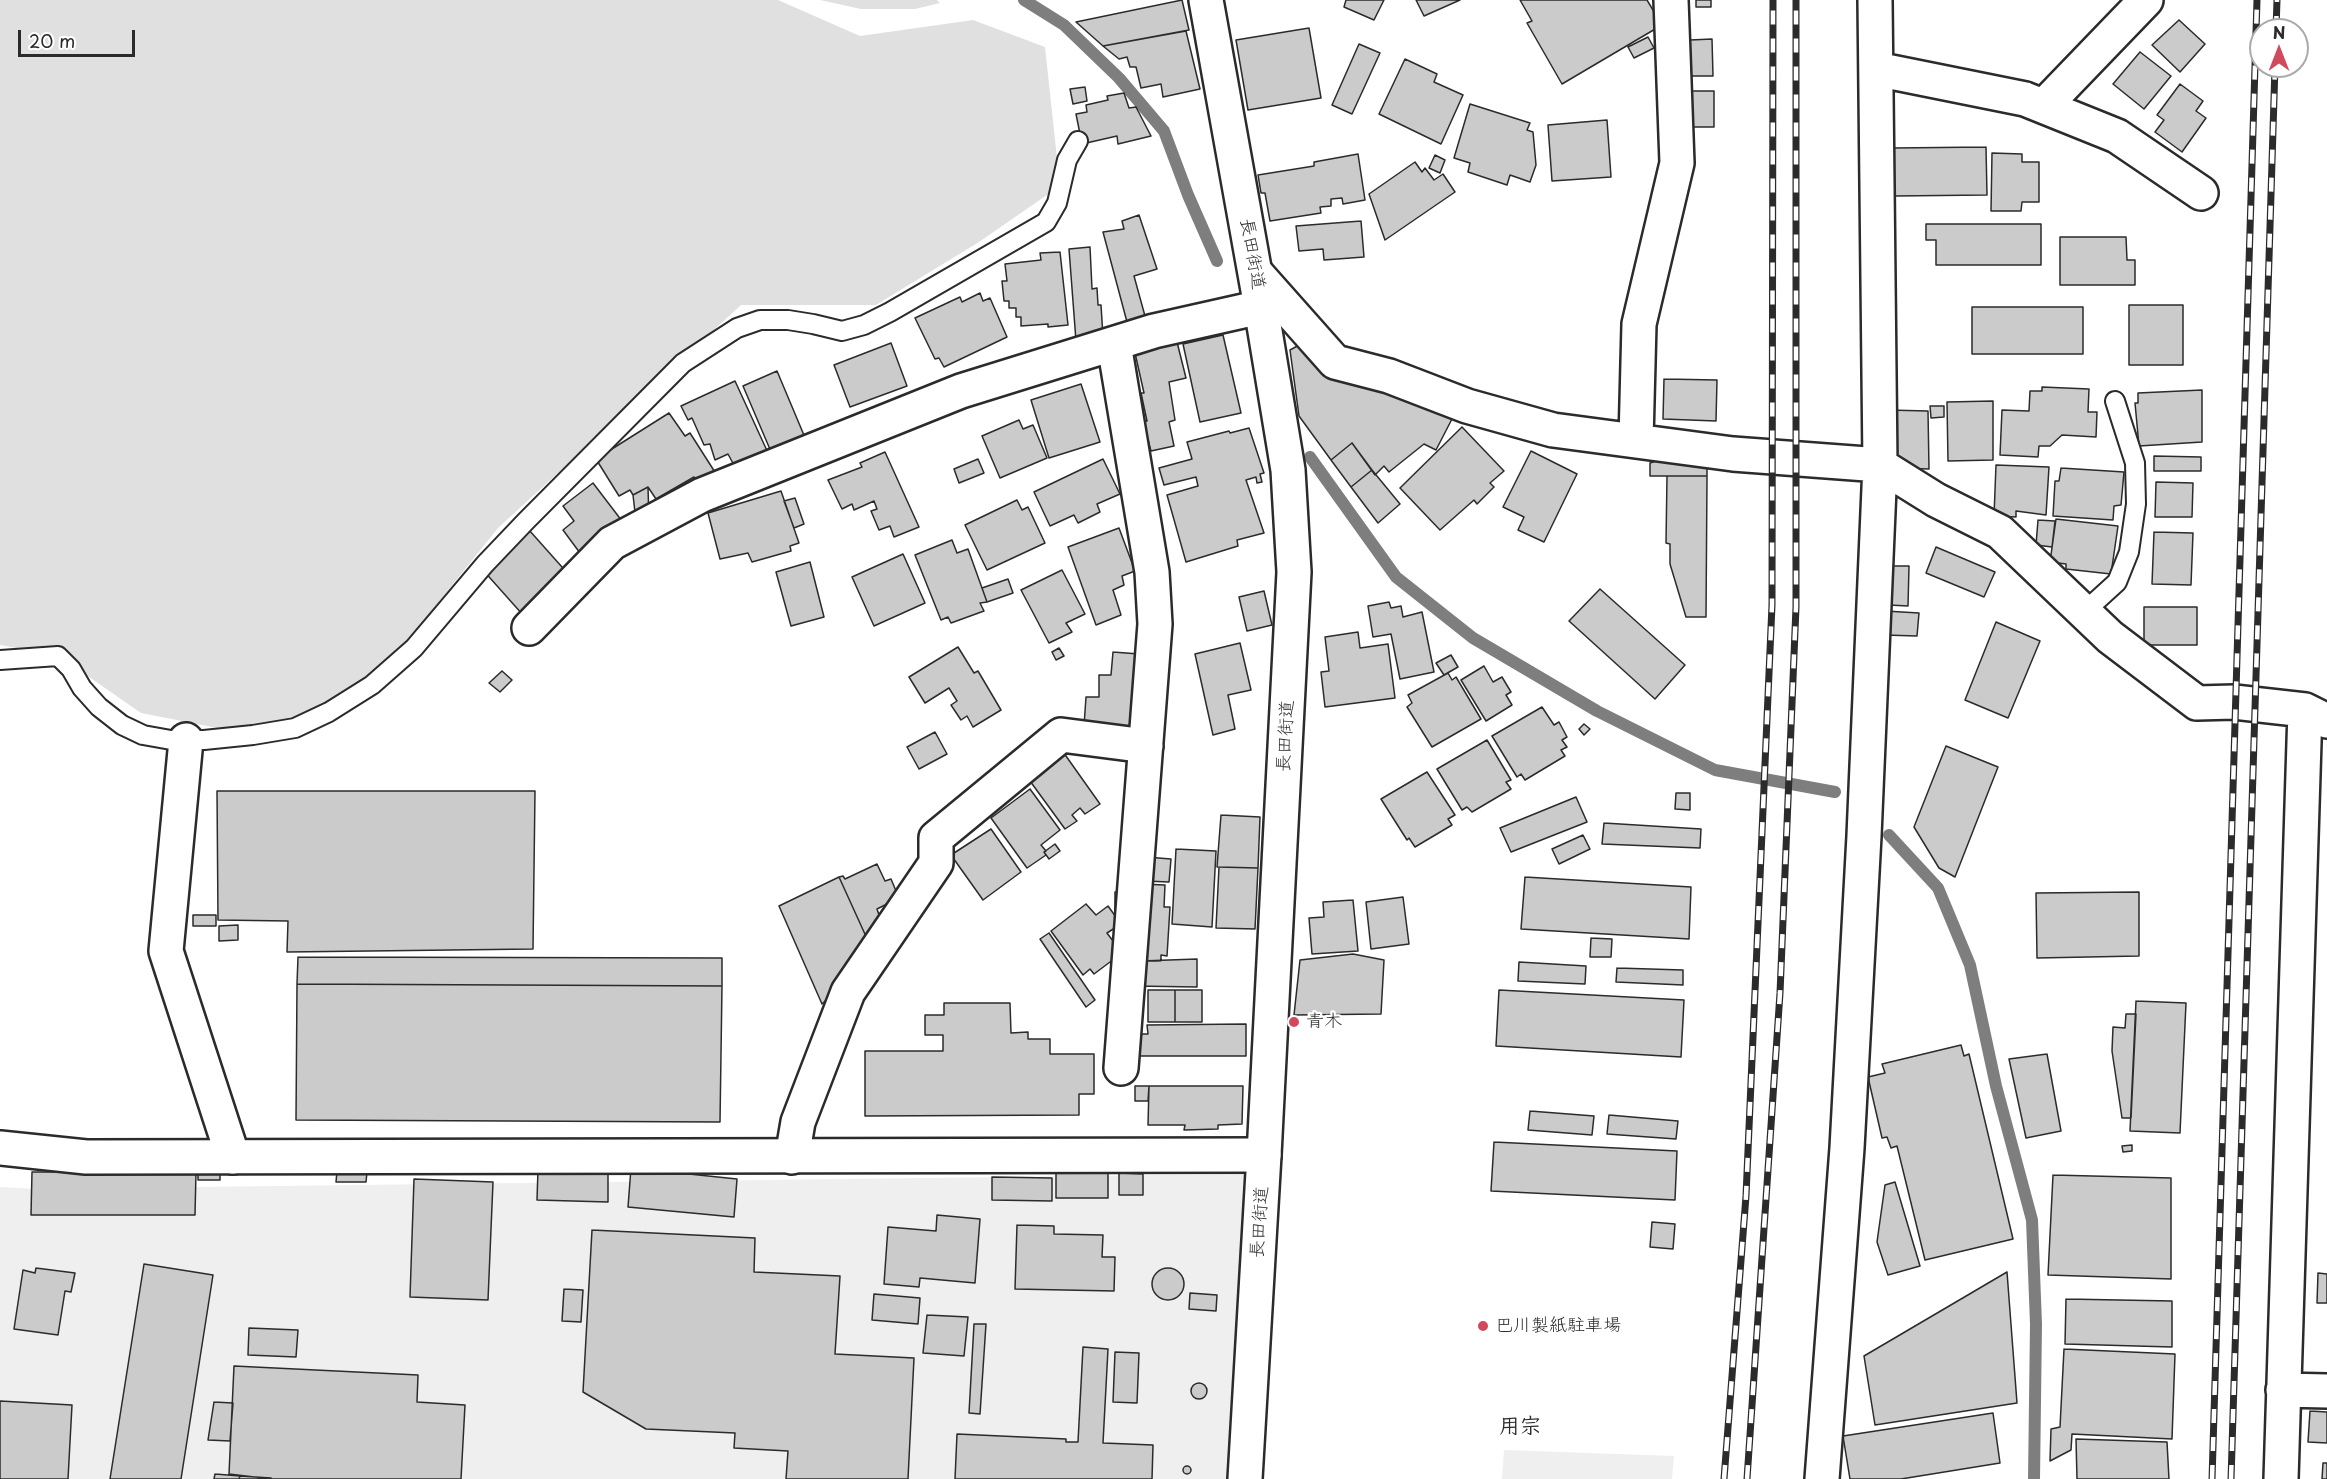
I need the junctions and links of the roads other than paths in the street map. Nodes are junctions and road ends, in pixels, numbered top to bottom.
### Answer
1 (1206, 0) edge
2 (1671, 0) edge
3 (1875, 0) edge
4 (2145, 0) edge
5 (1876, 69) junction
6 (2044, 106) junction
7 (1078, 141) dead end
8 (2201, 193) dead end
9 (1256, 273) junction
10 (1262, 307) junction
11 (1114, 344) junction
12 (2115, 401) dead end
13 (1636, 440) junction
14 (1880, 465) junction
15 (2084, 613) junction
16 (529, 628) dead end
17 (0, 660) edge
18 (2316, 716) edge
19 (186, 740) junction
20 (1146, 746) junction
21 (1121, 1068) dead end
22 (1, 1147) edge
23 (1264, 1155) junction
24 (232, 1157) junction
25 (792, 1157) junction
26 (2283, 1390) junction
27 (2327, 1391) edge
28 (1245, 1479) edge
29 (1821, 1479) edge
30 (2281, 1479) edge

1 - 9 street, 長田街道
2 - 13 street
3 - 5 street
4 - 6 street
5 - 6 street
5 - 14 street
6 - 8 street
7 - 19 lane
9 - 10 street, 長田街道
9 - 13 street
10 - 11 street
10 - 23 street, 長田街道
11 - 16 street
11 - 20 street
12 - 15 lane
13 - 14 street
14 - 15 street
14 - 29 street
15 - 18 street
17 - 19 lane
18 - 26 street
19 - 24 street
20 - 21 street
20 - 25 street
22 - 24 street
23 - 25 street
23 - 28 street, 長田街道
24 - 25 street
26 - 27 street
26 - 30 street

